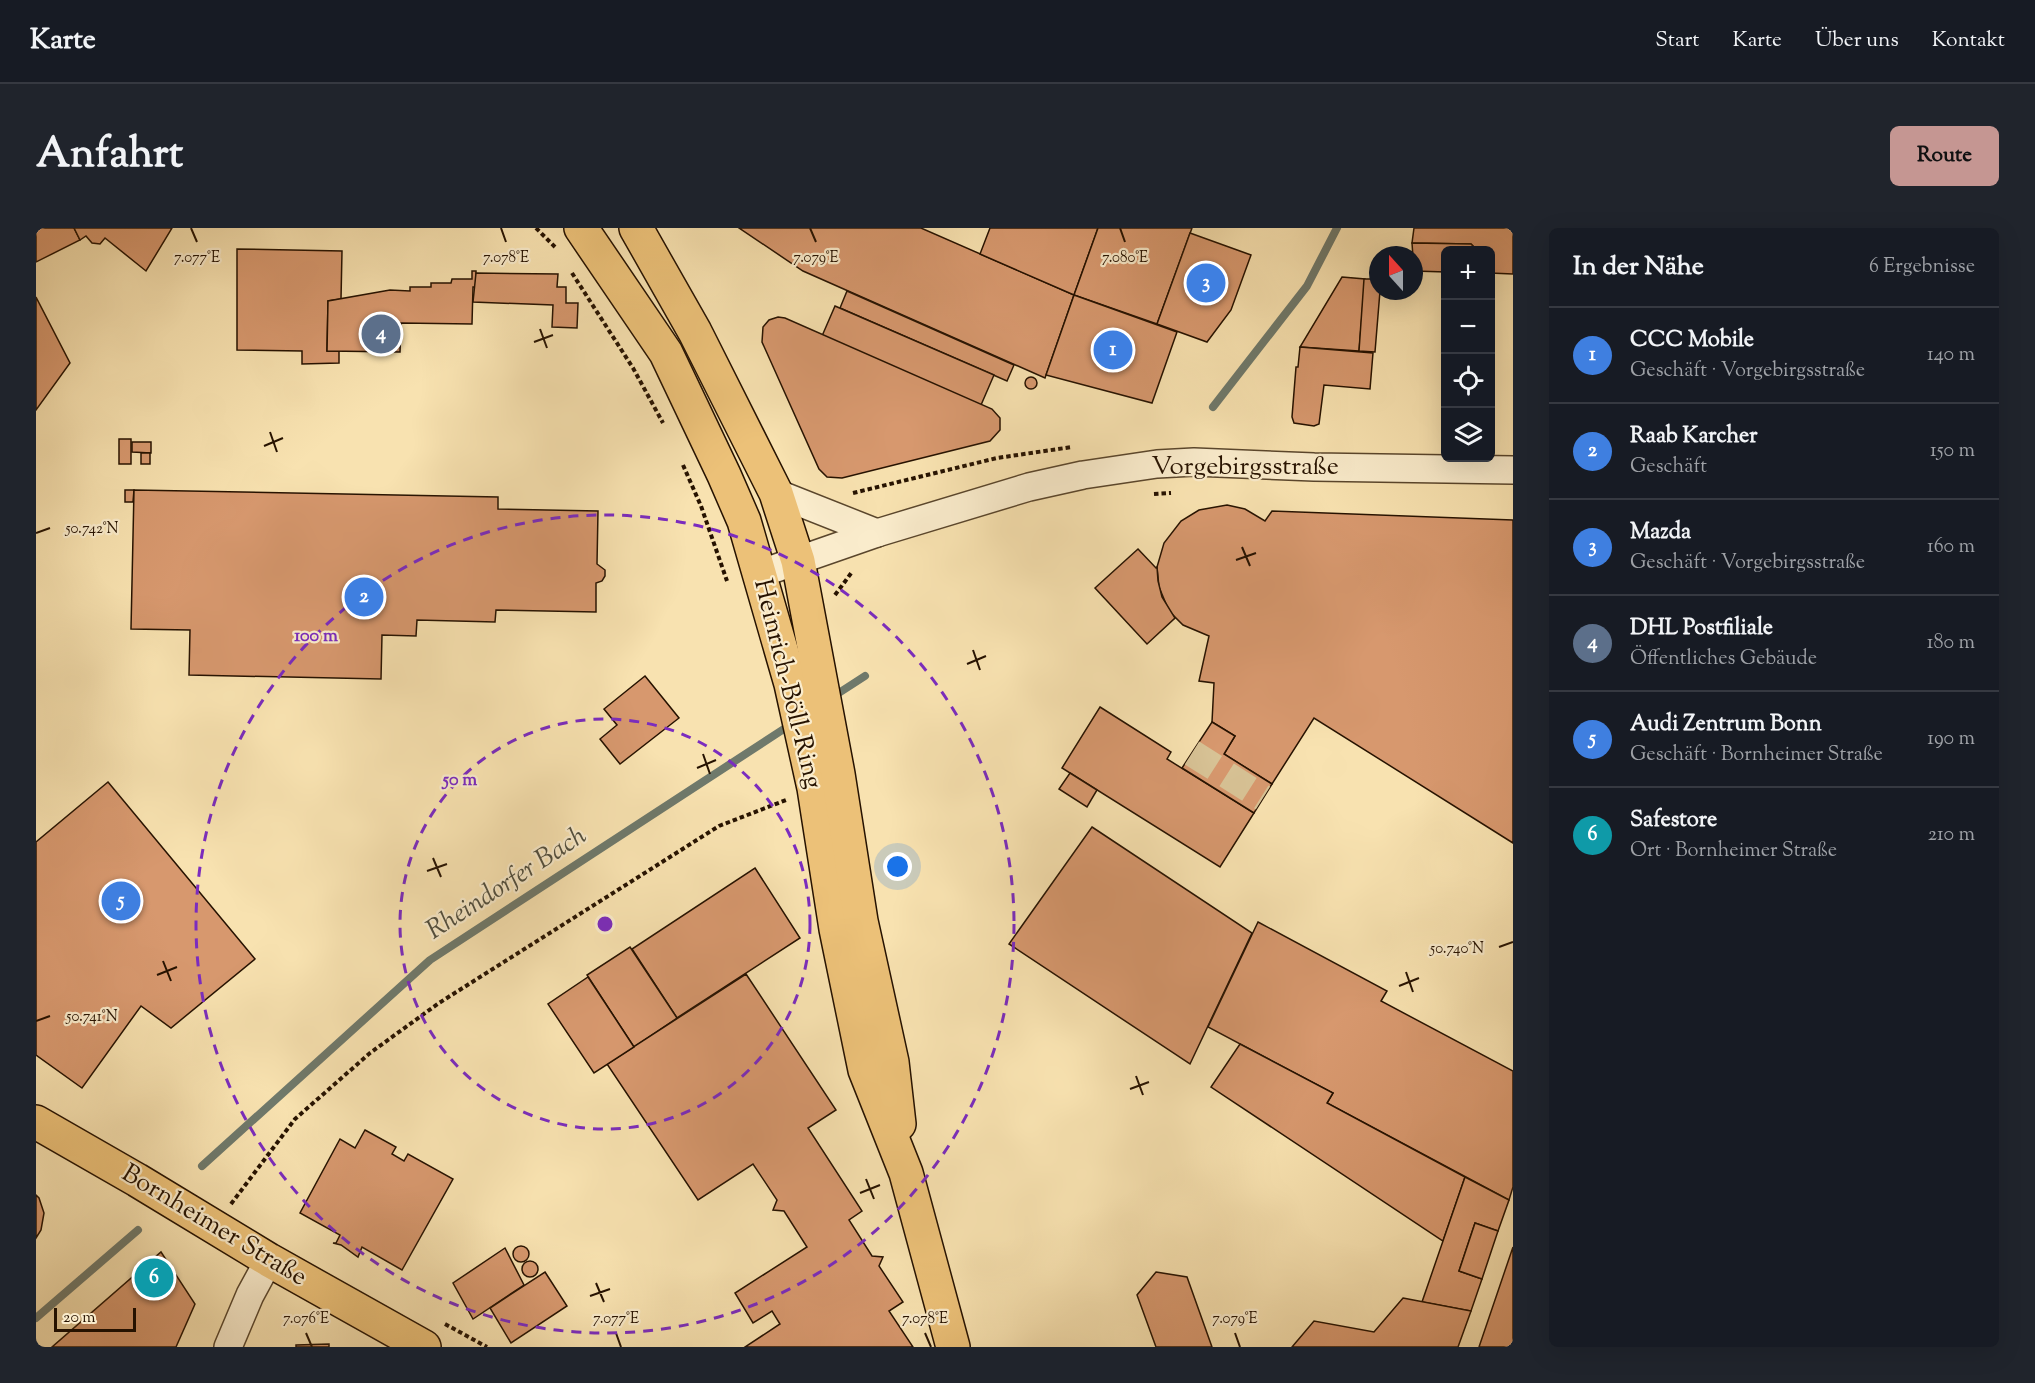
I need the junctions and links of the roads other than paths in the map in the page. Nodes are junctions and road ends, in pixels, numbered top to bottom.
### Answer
1 (636, 228) edge
2 (568, 238) edge
3 (1513, 471) edge
4 (776, 494) junction
5 (877, 532) junction
6 (798, 561) junction
7 (759, 574) junction
8 (806, 682) junction
9 (36, 1122) edge
10 (269, 1260) junction
11 (228, 1347) edge
12 (424, 1347) edge
13 (953, 1347) edge

1 - 4 main road, Heinrich-Böll-Ring
2 - 7 main road, Heinrich-Böll-Ring
3 - 5 street, Vorgebirgsstraße
4 - 5 street
4 - 6 main road, Heinrich-Böll-Ring
5 - 6 street, Vorgebirgsstraße
6 - 7 street, Vorgebirgsstraße
6 - 8 main road, Heinrich-Böll-Ring
7 - 8 main road, Heinrich-Böll-Ring
8 - 13 main road, Heinrich-Böll-Ring
9 - 10 main road, Bornheimer Straße
10 - 11 street
10 - 12 main road, Bornheimer Straße

